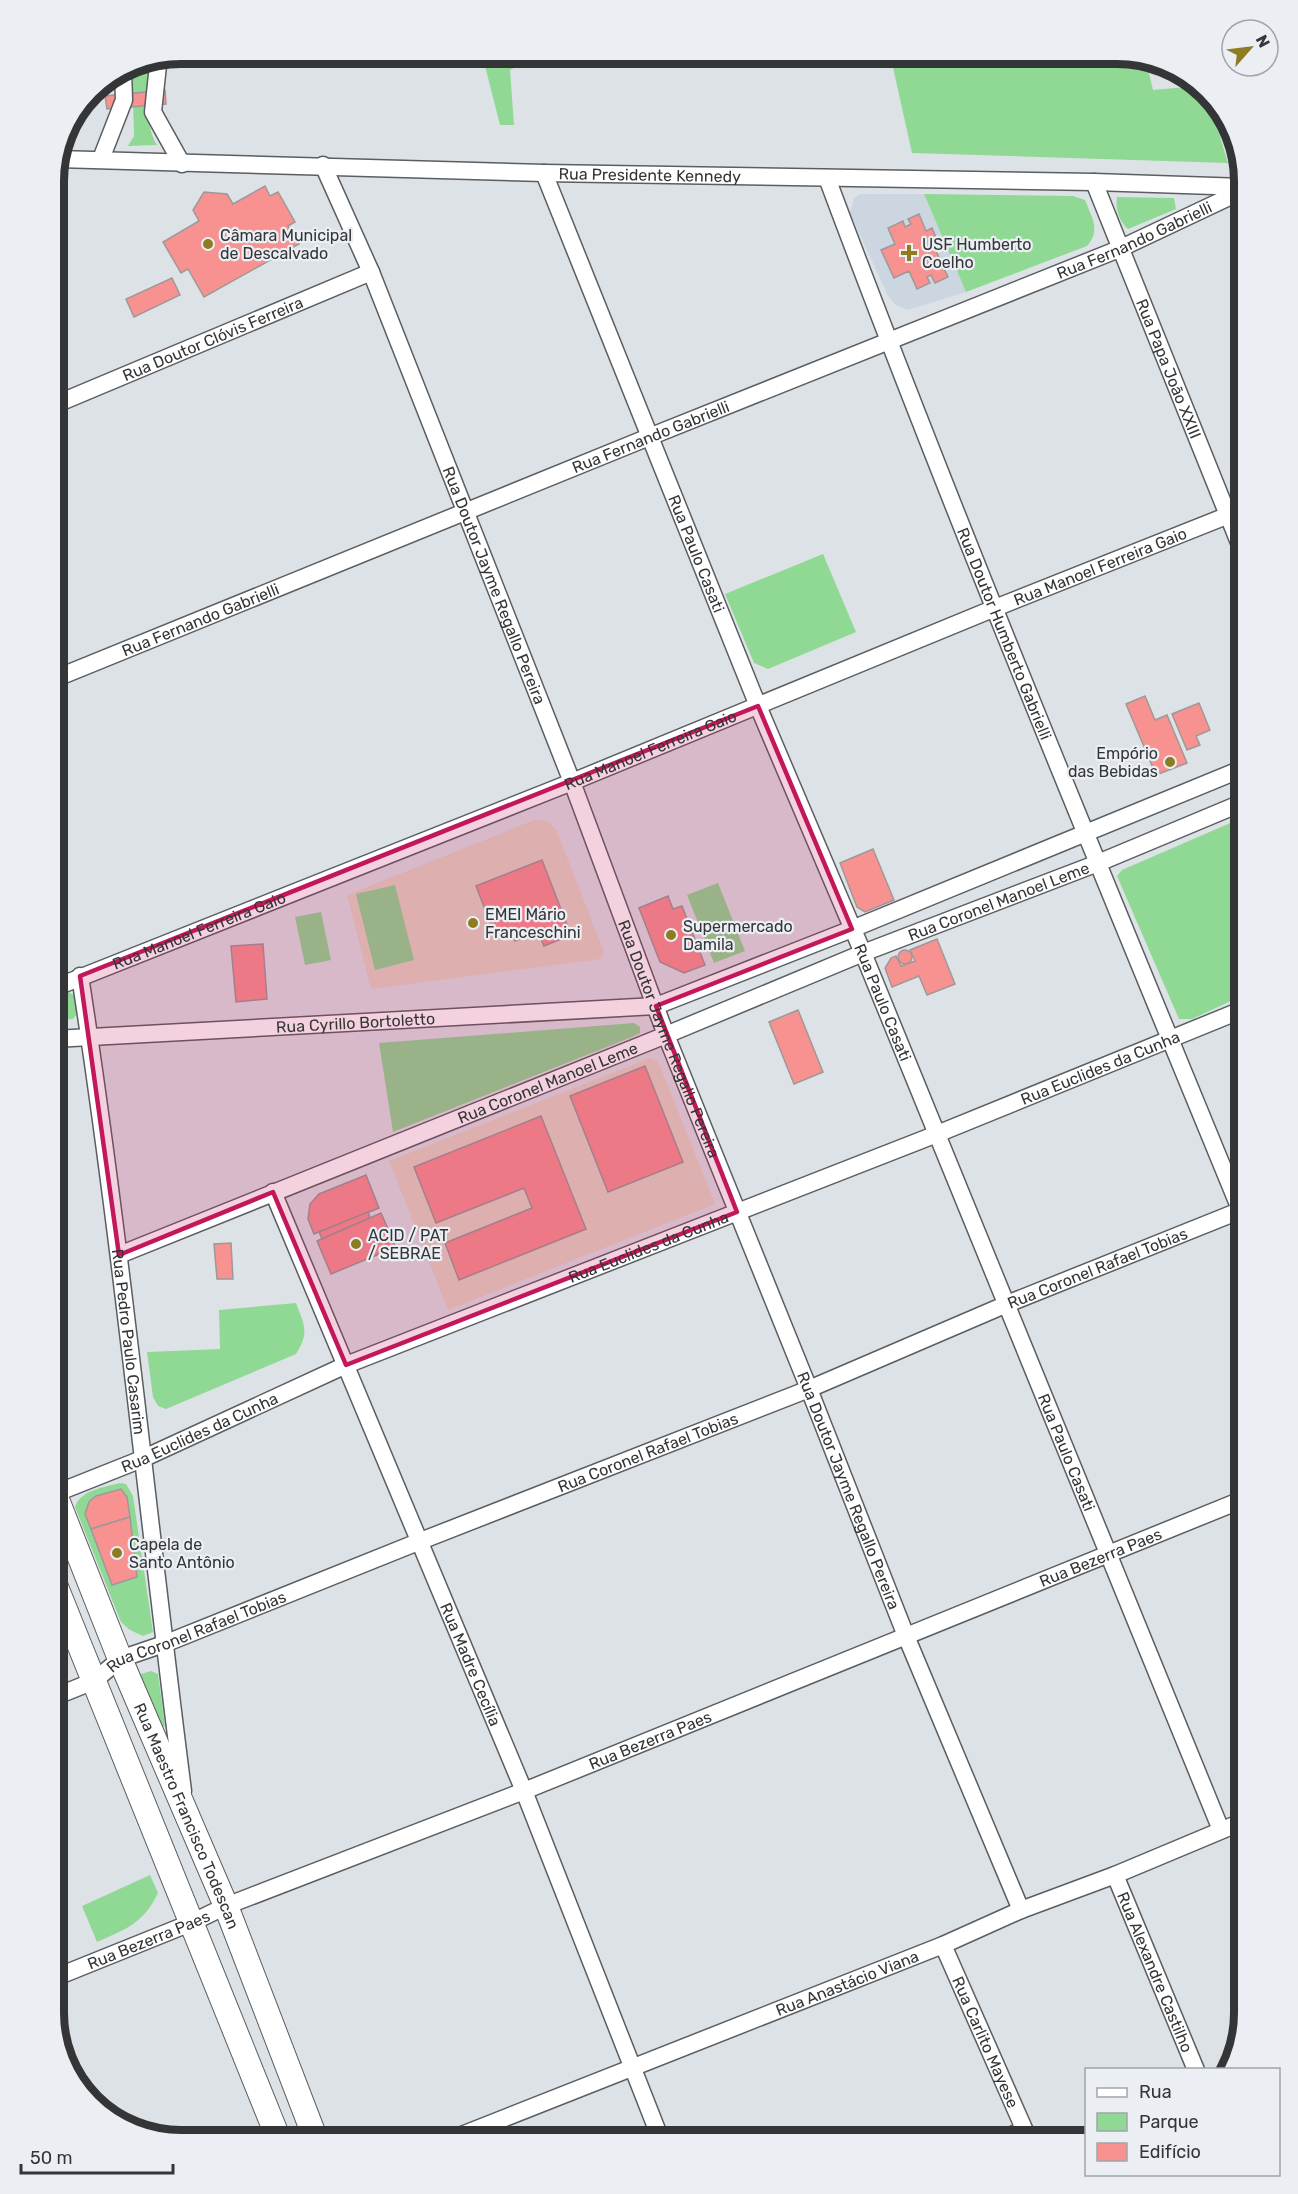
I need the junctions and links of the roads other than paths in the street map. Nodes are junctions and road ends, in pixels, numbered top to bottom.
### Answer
1 (159, 67) edge
2 (123, 80) edge
3 (67, 159) edge
4 (101, 159) junction
5 (182, 164) junction
6 (323, 165) junction
7 (544, 173) junction
8 (827, 177) junction
9 (1094, 182) junction
10 (1234, 188) edge
11 (1234, 193) edge
12 (1119, 249) junction
13 (371, 272) junction
14 (888, 341) junction
15 (65, 400) edge
16 (649, 437) junction
17 (1234, 508) edge
18 (466, 512) junction
19 (1234, 513) edge
20 (995, 608) junction
21 (65, 675) edge
22 (758, 706) junction
23 (1234, 772) edge
24 (572, 782) junction
25 (1234, 806) edge
26 (1085, 834) junction
27 (1098, 863) junction
28 (852, 929) junction
29 (863, 953) junction
30 (80, 976) junction
31 (65, 983) edge
32 (656, 1006) junction
33 (1234, 1012) edge
34 (666, 1035) junction
35 (90, 1037) junction
36 (65, 1039) edge
37 (1171, 1039) junction
38 (937, 1134) junction
39 (1234, 1191) edge
40 (273, 1192) junction
41 (737, 1212) junction
42 (1234, 1216) edge
43 (118, 1255) junction
44 (1007, 1304) junction
45 (346, 1365) junction
46 (809, 1389) junction
47 (142, 1460) junction
48 (64, 1489) edge
49 (1234, 1503) edge
50 (64, 1519) edge
51 (418, 1542) junction
52 (1109, 1553) junction
53 (64, 1607) edge
54 (906, 1636) junction
55 (164, 1644) junction
56 (120, 1659) junction
57 (94, 1681) junction
58 (64, 1693) edge
59 (524, 1791) junction
60 (186, 1813) junction
61 (1234, 1825) edge
62 (1221, 1830) junction
63 (1115, 1875) junction
64 (226, 1906) junction
65 (1021, 1910) junction
66 (193, 1922) junction
67 (943, 1945) junction
68 (64, 1974) edge
69 (632, 2067) junction
70 (1195, 2068) edge
71 (275, 2129) edge
72 (312, 2129) edge
73 (476, 2129) edge
74 (657, 2130) edge
75 (1024, 2130) edge

1 - 5 street
2 - 4 street
3 - 4 street, Rua Presidente Kennedy
4 - 5 street, Rua Presidente Kennedy
5 - 6 street, Rua Presidente Kennedy
6 - 7 street, Rua Presidente Kennedy
6 - 13 street, Rua Doutor Jayme Regallo Pereira
7 - 8 street, Rua Presidente Kennedy
7 - 16 street, Rua Paulo Casati
8 - 9 street, Rua Presidente Kennedy
8 - 14 street, Rua Doutor Humberto Gabrielli
9 - 10 street, Rua Presidente Kennedy
9 - 12 street, Rua Papa João XXIII
11 - 12 street, Rua Fernando Gabrielli
12 - 14 street, Rua Fernando Gabrielli
12 - 17 street, Rua Papa João XXIII
13 - 15 street, Rua Doutor Clóvis Ferreira
13 - 18 street, Rua Doutor Jayme Regallo Pereira
14 - 16 street, Rua Fernando Gabrielli
14 - 20 street, Rua Doutor Humberto Gabrielli
16 - 18 street, Rua Fernando Gabrielli
16 - 22 street, Rua Paulo Casati
18 - 21 street, Rua Fernando Gabrielli
18 - 24 street, Rua Doutor Jayme Regallo Pereira
19 - 20 street, Rua Manoel Ferreira Gaio
20 - 22 street, Rua Manoel Ferreira Gaio
20 - 26 street, Rua Doutor Humberto Gabrielli
22 - 24 street, Rua Manoel Ferreira Gaio
22 - 28 street, Rua Paulo Casati
23 - 26 street, Rua Coronel Manoel Leme
24 - 30 street, Rua Manoel Ferreira Gaio
24 - 32 street, Rua Doutor Jayme Regallo Pereira
25 - 27 street, Rua Coronel Manoel Leme
26 - 27 street, Rua Doutor Humberto Gabrielli
26 - 28 street, Rua Coronel Manoel Leme
27 - 29 street, Rua Coronel Manoel Leme
27 - 37 street, Rua Doutor Humberto Gabrielli
28 - 29 street, Rua Paulo Casati
28 - 32 street, Rua Coronel Manoel Leme
29 - 34 street, Rua Coronel Manoel Leme
29 - 38 street, Rua Paulo Casati
30 - 31 street, Rua Manoel Ferreira Gaio
30 - 35 street, Rua Pedro Paulo Casarim
32 - 34 street, Rua Doutor Jayme Regallo Pereira
32 - 35 street, Rua Cyrillo Bortoletto
33 - 37 street, Rua Euclides da Cunha
34 - 40 street, Rua Coronel Manoel Leme
34 - 41 street, Rua Doutor Jayme Regallo Pereira
35 - 36 street, Rua Cyrillo Bortoletto
35 - 43 street, Rua Pedro Paulo Casarim
37 - 38 street, Rua Euclides da Cunha
37 - 39 street, Rua Doutor Humberto Gabrielli
38 - 41 street, Rua Euclides da Cunha
38 - 44 street, Rua Paulo Casati
40 - 43 street, Rua Coronel Manoel Leme
40 - 45 street, Rua Madre Cecília
41 - 45 street, Rua Euclides da Cunha
41 - 46 street, Rua Doutor Jayme Regallo Pereira
42 - 44 street, Rua Coronel Rafael Tobias
43 - 47 street, Rua Pedro Paulo Casarim
44 - 46 street, Rua Coronel Rafael Tobias
44 - 52 street, Rua Paulo Casati
45 - 47 street, Rua Euclides da Cunha
45 - 51 street, Rua Madre Cecília
46 - 51 street, Rua Coronel Rafael Tobias
46 - 54 street, Rua Doutor Jayme Regallo Pereira
47 - 48 street, Rua Euclides da Cunha
47 - 55 street, Rua Pedro Paulo Casarim
49 - 52 street, Rua Bezerra Paes
50 - 56 main road, Rua Maestro Francisco Todescan
51 - 55 street, Rua Coronel Rafael Tobias
51 - 59 street, Rua Madre Cecília
52 - 54 street, Rua Bezerra Paes
52 - 62 street, Rua Paulo Casati
53 - 57 main road, Rua Maestro Francisco Todescan
54 - 59 street, Rua Bezerra Paes
54 - 65 street, Rua Doutor Jayme Regallo Pereira
55 - 56 street, Rua Coronel Rafael Tobias
55 - 60 street, Rua Pedro Paulo Casarim
56 - 57 street, Rua Coronel Rafael Tobias
56 - 60 main road, Rua Maestro Francisco Todescan
57 - 58 street, Rua Coronel Rafael Tobias
57 - 66 main road, Rua Maestro Francisco Todescan
59 - 64 street, Rua Bezerra Paes
59 - 69 street, Rua Madre Cecília
60 - 64 main road, Rua Maestro Francisco Todescan
61 - 62 street, Rua Anastácio Viana
62 - 63 street, Rua Anastácio Viana
63 - 65 street, Rua Anastácio Viana
63 - 70 street, Rua Alexandre Castilho
64 - 66 street, Rua Bezerra Paes
64 - 72 main road, Rua Maestro Francisco Todescan
65 - 67 street, Rua Anastácio Viana
66 - 68 street, Rua Bezerra Paes
66 - 71 main road, Rua Maestro Francisco Todescan
67 - 69 street, Rua Anastácio Viana
67 - 75 street, Rua Carlito Mayese
69 - 73 street, Rua Anastácio Viana
69 - 74 street, Rua Madre Cecília

